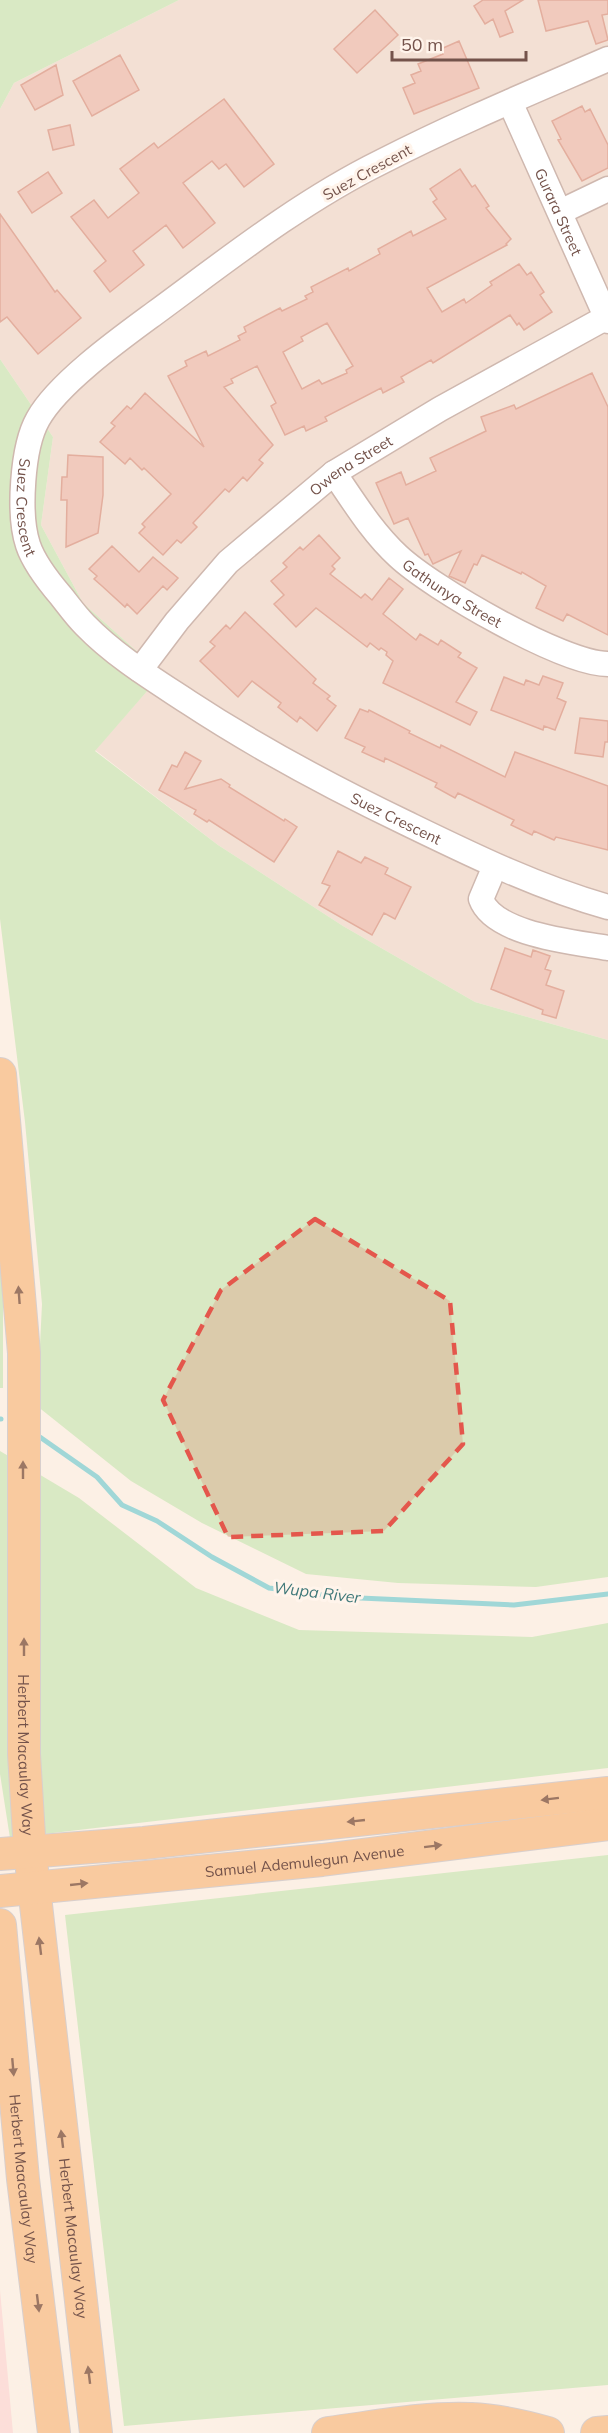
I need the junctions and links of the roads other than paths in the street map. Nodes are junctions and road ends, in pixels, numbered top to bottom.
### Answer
1 (608, 59) edge
2 (510, 102) junction
3 (608, 189) edge
4 (560, 212) junction
5 (607, 319) edge
6 (334, 473) junction
7 (608, 664) edge
8 (140, 670) junction
9 (495, 866) junction
10 (608, 907) edge
11 (608, 948) edge
12 (0, 1074) edge
13 (608, 1793) edge
14 (608, 1824) edge
15 (15, 1853) edge
16 (33, 1888) junction
17 (0, 1891) edge
18 (0, 1925) edge
19 (608, 2432) edge
20 (54, 2433) edge
21 (96, 2433) edge
22 (328, 2433) edge
23 (548, 2433) edge
24 (597, 2433) edge

1 - 2 street, Suez Crescent
2 - 4 street, Gurara Street
2 - 8 street, Suez Crescent
3 - 4 street
4 - 5 street, Gurara Street
5 - 6 street, Owena Street
6 - 7 street, Gathunya Street
6 - 8 street, Owena Street
8 - 9 street, Suez Crescent
9 - 10 street, Suez Crescent
9 - 11 street
15 -> 12 main road, Herbert Macaulay Way
13 -> 15 main road
16 -> 14 main road, Samuel Ademulegun Avenue
15 - 16 main road, Herbert Macaulay Way
16 - 17 main road, Samuel Ademulegun Avenue
21 -> 16 main road, Herbert Macaulay Way
18 -> 20 main road, Herbert Maacaulay Way
19 - 24 main road
22 - 23 main road

